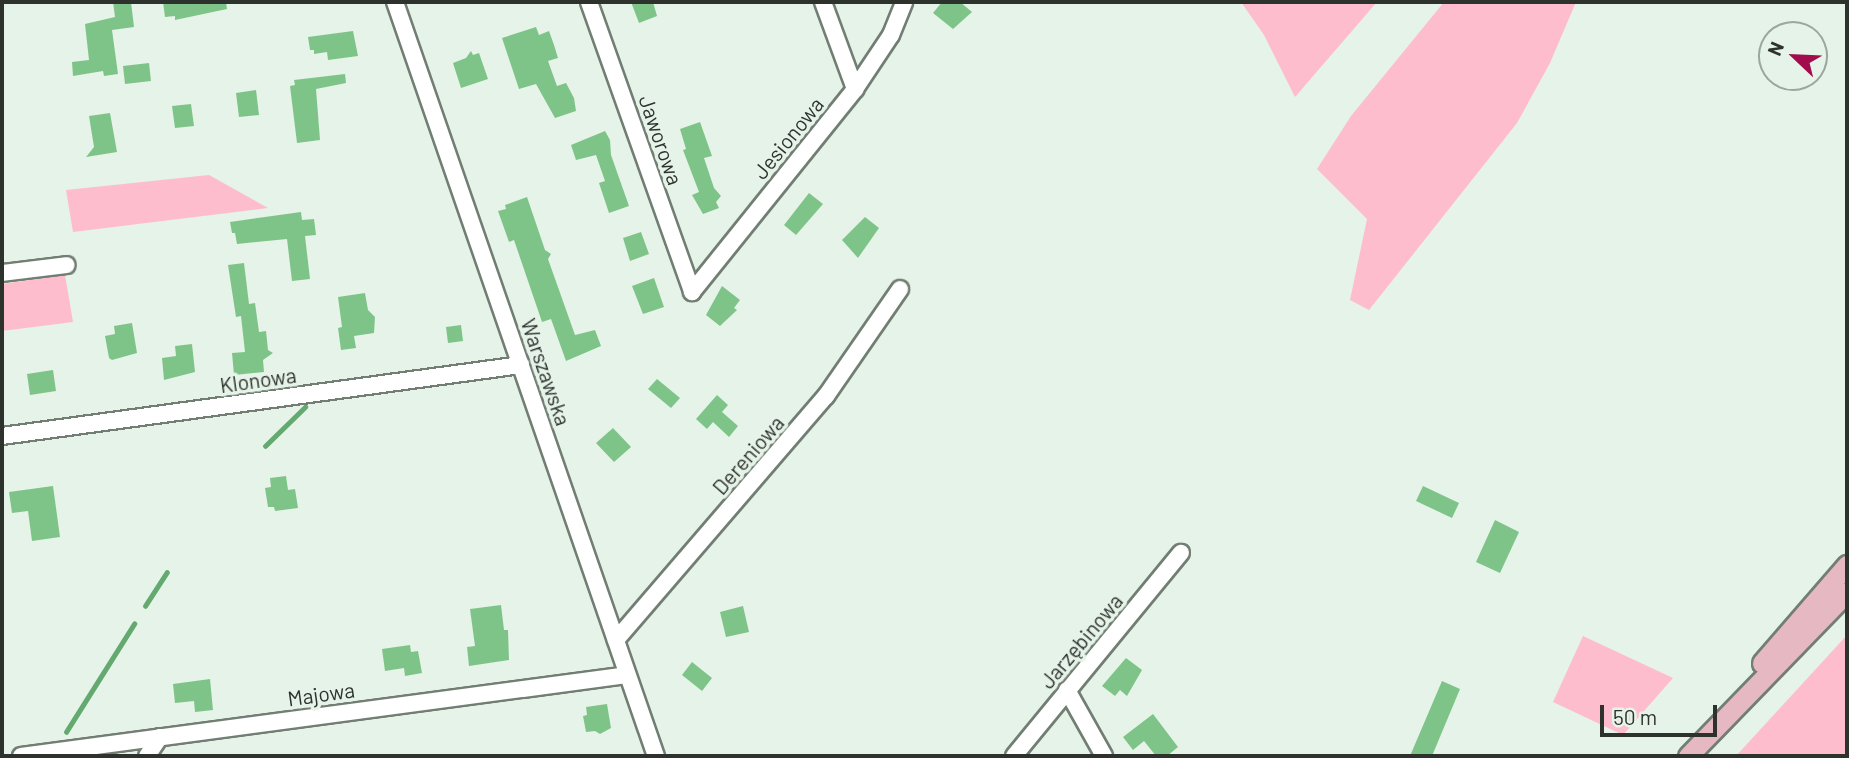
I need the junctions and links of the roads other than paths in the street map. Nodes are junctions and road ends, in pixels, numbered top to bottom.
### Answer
1 (395, 2) edge
2 (589, 2) edge
3 (823, 2) edge
4 (904, 2) edge
5 (855, 89) junction
6 (67, 265) dead end
7 (2, 274) edge
8 (900, 289) dead end
9 (692, 292) joint
10 (521, 365) junction
11 (2, 436) edge
12 (1181, 553) dead end
13 (1847, 565) edge
14 (1847, 592) edge
15 (616, 640) junction
16 (627, 674) junction
17 (1067, 690) junction
18 (1706, 736) junction
19 (160, 737) junction
20 (21, 756) edge
21 (147, 756) edge
22 (656, 756) edge
23 (1014, 756) edge
24 (1104, 756) edge
25 (1688, 756) edge

1 - 10 street, Warszawska
2 - 9 street, Jaworowa
3 - 5 street
4 - 5 street, Jesionowa
5 - 9 street, Jesionowa
6 - 7 street
8 - 15 street, Dereniowa
10 - 11 street, Klonowa
10 - 15 street, Warszawska
12 - 17 street, Jarzębinowa
13 - 18 main road
14 - 18 main road
15 - 16 street, Warszawska
16 - 19 street, Majowa
16 - 22 street, Warszawska
17 - 23 street, Jarzębinowa
17 - 24 street
18 - 25 main road
19 - 20 street, Majowa
19 - 21 street

